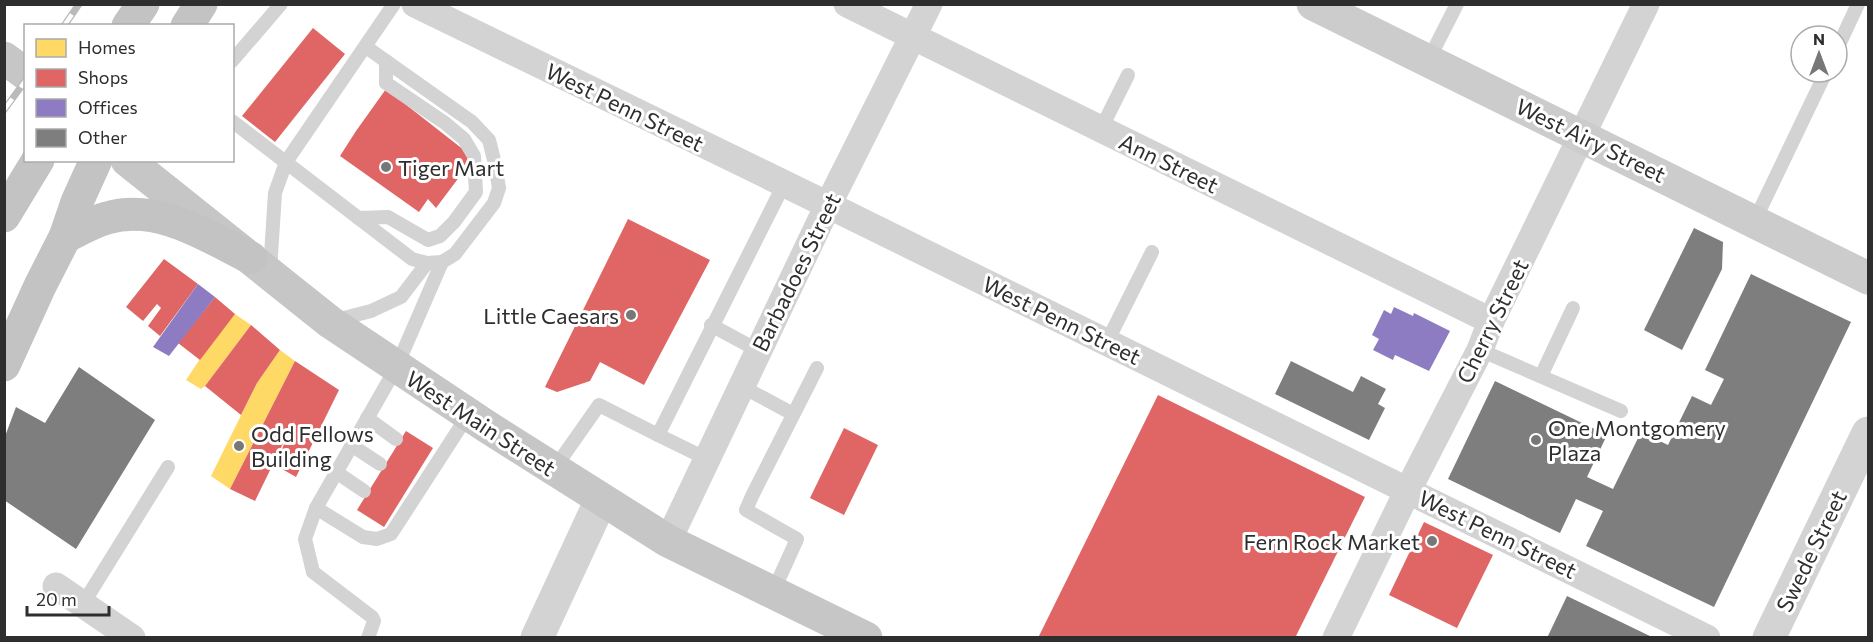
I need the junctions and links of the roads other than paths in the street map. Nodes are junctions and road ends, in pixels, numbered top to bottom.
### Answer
1 (143, 4) edge
2 (201, 4) edge
3 (281, 4) edge
4 (394, 4) edge
5 (415, 4) edge
6 (848, 4) edge
7 (929, 4) edge
8 (1313, 4) edge
9 (1457, 4) edge
10 (1647, 4) edge
11 (1858, 4) edge
12 (129, 24) edge
13 (188, 24) edge
14 (1849, 24) edge
15 (912, 37) junction
16 (366, 47) junction
17 (4, 58) edge
18 (234, 59) edge
19 (386, 61) junction
20 (1428, 61) junction
21 (24, 73) edge
22 (1128, 75) dead end
23 (1820, 84) edge
24 (234, 123) edge
25 (1101, 129) junction
26 (1582, 136) junction
27 (37, 162) edge
28 (95, 162) edge
29 (131, 162) edge
30 (286, 162) junction
31 (784, 184) junction
32 (828, 205) junction
33 (4, 216) edge
34 (358, 218) junction
35 (1755, 220) junction
36 (65, 237) junction
37 (1152, 252) dead end
38 (442, 262) junction
39 (427, 263) junction
40 (260, 265) junction
41 (1869, 278) edge
42 (1573, 308) dead end
43 (1491, 321) junction
44 (330, 322) junction
45 (711, 326) junction
46 (1107, 342) junction
47 (1480, 350) junction
48 (759, 351) junction
49 (4, 365) edge
50 (396, 368) junction
51 (817, 368) dead end
52 (1541, 376) junction
53 (741, 386) junction
54 (1621, 411) dead end
55 (793, 414) junction
56 (468, 415) junction
57 (367, 418) junction
58 (1869, 433) edge
59 (658, 435) junction
60 (396, 439) dead end
61 (351, 445) junction
62 (423, 456) dead end
63 (707, 459) junction
64 (380, 464) dead end
65 (436, 465) junction
66 (168, 467) dead end
67 (554, 470) junction
68 (336, 472) junction
69 (407, 482) dead end
70 (420, 490) junction
71 (1408, 490) junction
72 (364, 491) dead end
73 (601, 500) junction
74 (315, 508) junction
75 (668, 542) junction
76 (56, 586) dead end
77 (772, 592) junction
78 (83, 604) junction
79 (132, 638) edge
80 (368, 638) edge
81 (537, 638) edge
82 (866, 638) edge
83 (1336, 638) edge
84 (1707, 638) edge
85 (1769, 638) edge

1 - 12 highway
2 - 13 highway
3 - 18 lane
4 - 16 lane
5 - 31 street, West Penn Street
6 - 15 street, Ann Street
7 - 15 street, Barbadoes Street
8 - 20 main road, West Airy Street
9 - 20 lane
10 - 26 street, Cherry Street
11 - 14 lane
15 - 25 street, Ann Street
15 - 32 street, Barbadoes Street
16 - 19 lane
16 - 30 lane
17 - 21 main road
19 - 34 lane
19 - 38 lane
20 - 26 main road, West Airy Street
22 - 25 lane
23 - 35 lane
24 - 30 lane
25 - 43 street, Ann Street
26 - 35 main road, West Airy Street
26 - 43 street, Cherry Street
27 - 33 highway
28 - 36 highway
29 - 40 main road, West Main Street
30 - 34 lane
30 - 40 lane
31 - 32 street, West Penn Street
31 - 45 lane
32 - 46 street, West Penn Street
32 - 48 street, Barbadoes Street
34 - 39 lane
35 - 41 main road, West Airy Street
36 - 40 highway
36 - 49 highway
37 - 46 lane
38 - 39 lane
38 - 50 lane
39 - 44 lane
40 - 44 main road, West Main Street
42 - 52 lane
43 - 47 street, Cherry Street
44 - 50 main road, West Main Street
45 - 48 lane
45 - 59 lane
46 - 71 street, West Penn Street
47 - 52 lane
47 - 71 street, Cherry Street
48 - 53 street, Barbadoes Street
50 - 56 main road, West Main Street
50 - 57 lane
51 - 55 lane
52 - 54 lane
53 - 55 lane
53 - 63 street, Barbadoes Street
55 - 77 lane
56 - 65 lane
56 - 67 main road, West Main Street
57 - 60 lane
57 - 61 lane
58 - 85 street, Swede Street
59 - 63 lane
59 - 67 lane
61 - 64 lane
61 - 68 lane
62 - 65 lane
63 - 75 street, Barbadoes Street
65 - 70 lane
66 - 78 lane
67 - 73 main road, West Main Street
68 - 72 lane
68 - 74 lane
69 - 70 lane
70 - 74 lane
71 - 83 street, Cherry Street
71 - 84 street, West Penn Street
73 - 75 main road, West Main Street
73 - 81 street
74 - 80 lane
75 - 77 main road, West Main Street
76 - 78 street
77 - 82 main road, West Main Street
78 - 79 street

